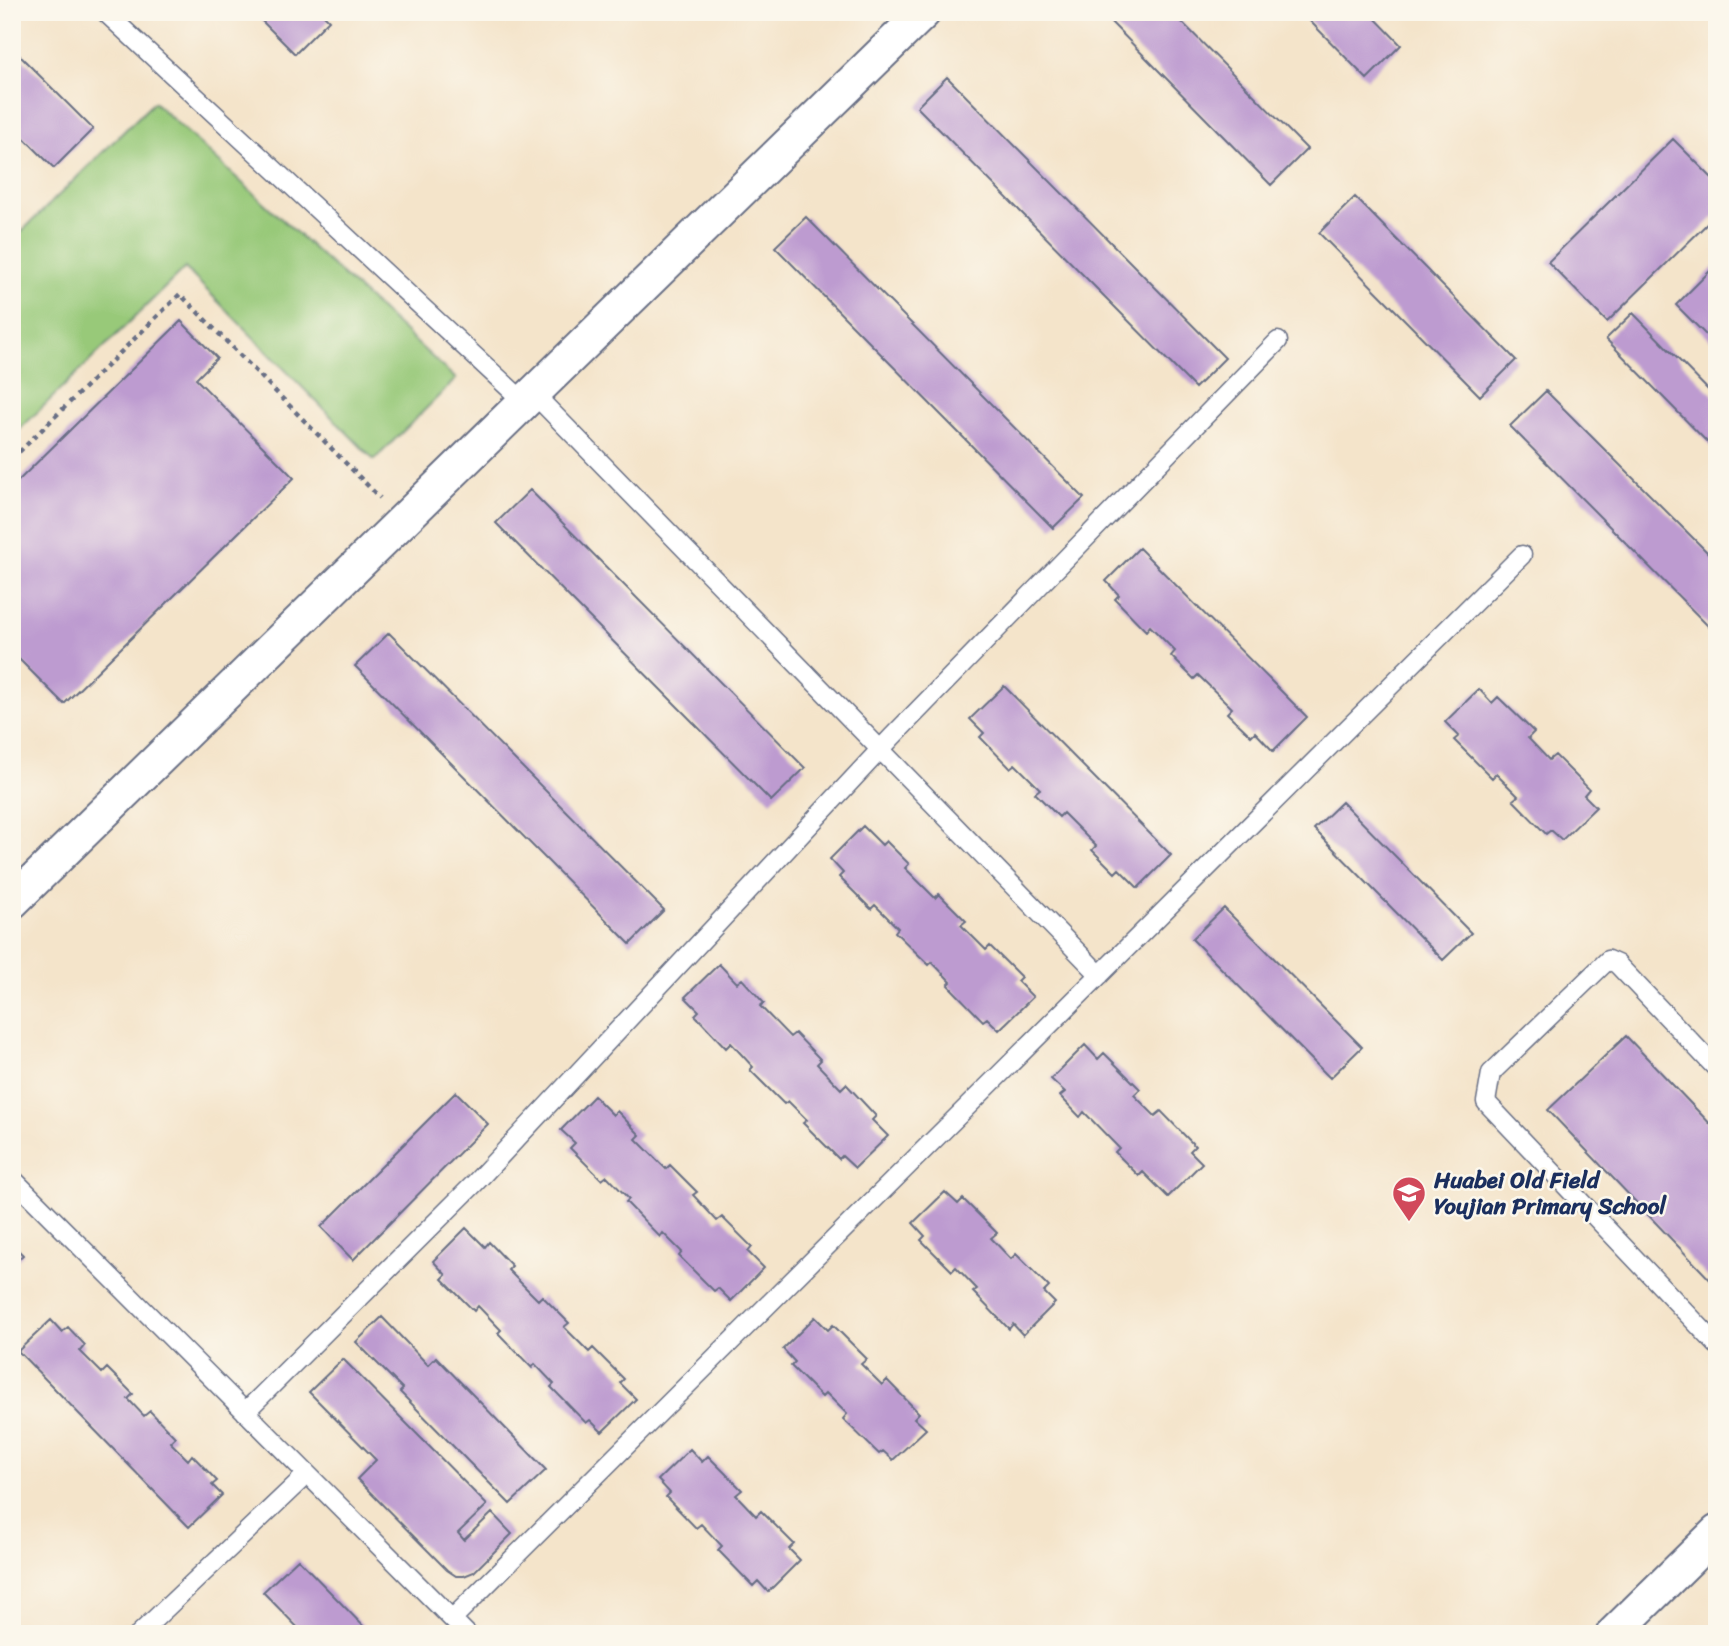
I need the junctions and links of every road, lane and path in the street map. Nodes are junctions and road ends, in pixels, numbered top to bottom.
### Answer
1 (105, 12) edge
2 (923, 12) edge
3 (1278, 341) dead end
4 (529, 398) junction
5 (12, 459) edge
6 (403, 520) junction
7 (1522, 555) dead end
8 (880, 750) junction
9 (12, 902) edge
10 (1100, 975) junction
11 (1717, 1069) edge
12 (12, 1178) edge
13 (1717, 1345) edge
14 (246, 1412) junction
15 (307, 1474) junction
16 (1717, 1532) edge
17 (452, 1619) junction
18 (139, 1634) edge
19 (467, 1634) edge
20 (1613, 1634) edge

1 - 4 lane
2 - 4 street
3 - 8 lane
4 - 6 street
4 - 8 lane
5 - 6 path
6 - 9 street
7 - 10 lane
8 - 10 lane
8 - 14 lane
10 - 17 lane
11 - 13 lane
12 - 14 lane
14 - 15 lane
15 - 17 lane
15 - 18 lane
16 - 20 street
17 - 19 lane

